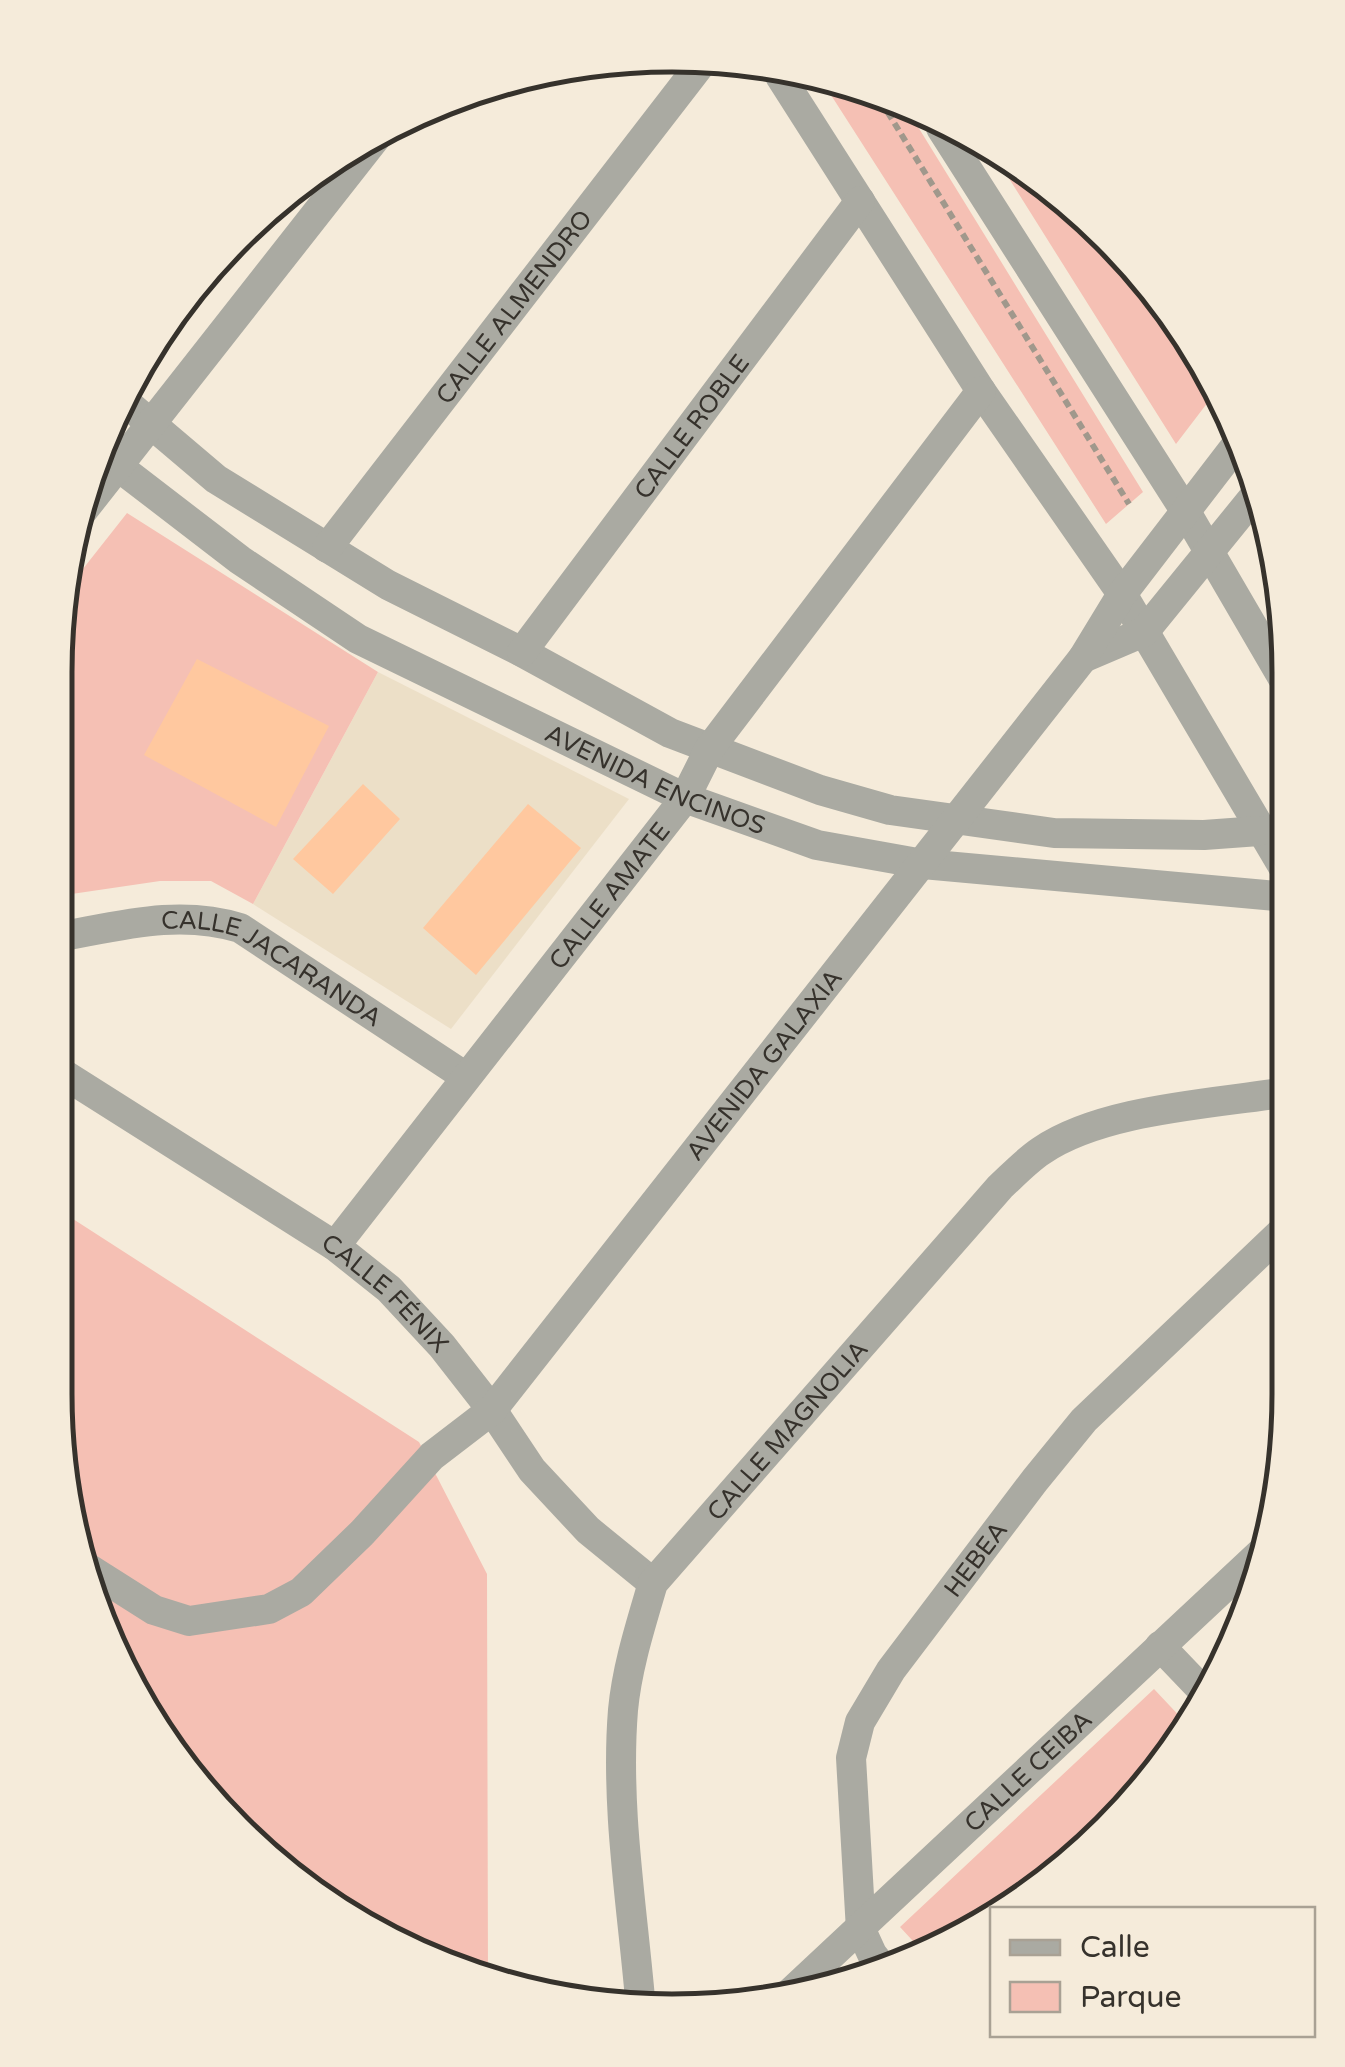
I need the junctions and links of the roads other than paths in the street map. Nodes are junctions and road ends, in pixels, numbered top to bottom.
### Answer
1 (694, 73) edge
2 (785, 83) edge
3 (949, 140) edge
4 (355, 164) edge
5 (860, 201) junction
6 (981, 391) junction
7 (133, 409) edge
8 (150, 423) junction
9 (115, 452) edge
10 (1230, 452) edge
11 (111, 462) edge
12 (1248, 504) edge
13 (1186, 512) junction
14 (328, 548) junction
15 (1210, 553) junction
16 (1122, 594) junction
17 (1144, 632) junction
18 (522, 652) junction
19 (1083, 658) junction
20 (1272, 659) edge
21 (710, 748) junction
22 (685, 798) junction
23 (955, 821) junction
24 (1260, 831) junction
25 (1272, 850) edge
26 (922, 864) junction
27 (1272, 896) edge
28 (72, 934) edge
29 (466, 1077) junction
30 (72, 1080) edge
31 (1272, 1094) edge
32 (1272, 1241) edge
33 (334, 1246) junction
34 (492, 1410) junction
35 (1247, 1565) edge
36 (101, 1575) edge
37 (653, 1583) junction
38 (1160, 1646) junction
39 (1197, 1685) edge
40 (861, 1930) junction
41 (876, 1959) edge
42 (807, 1979) edge
43 (640, 1993) edge

1 - 14 street, CALLE ALMENDRO
2 - 5 street
3 - 13 street
4 - 8 street
5 - 6 street
5 - 18 street, CALLE ROBLE
6 - 16 street
6 - 21 street, CALLE AMATE
7 - 8 street, AVENIDA ENCINOS
8 - 9 street
8 - 14 street, AVENIDA ENCINOS
10 - 13 street, AVENIDA GALAXIA
11 - 22 street, AVENIDA ENCINOS
12 - 15 street, AVENIDA GALAXIA
13 - 15 street
13 - 16 street, AVENIDA GALAXIA
14 - 18 street, AVENIDA ENCINOS
15 - 17 street, AVENIDA GALAXIA
15 - 20 street
16 - 17 street
16 - 19 street, AVENIDA GALAXIA
17 - 19 street, AVENIDA GALAXIA
17 - 24 street
18 - 21 street, AVENIDA ENCINOS
19 - 23 street, AVENIDA GALAXIA
21 - 22 street, CALLE AMATE
21 - 23 street, AVENIDA ENCINOS
22 - 26 street, AVENIDA ENCINOS
22 - 29 street, CALLE AMATE
23 - 24 street, AVENIDA ENCINOS
23 - 26 street, AVENIDA GALAXIA
24 - 25 street
26 - 27 street, AVENIDA ENCINOS
26 - 34 street, AVENIDA GALAXIA
28 - 29 street, CALLE JACARANDA
29 - 33 street, CALLE AMATE
30 - 33 street, CALLE FÉNIX
31 - 37 street, CALLE MAGNOLIA
32 - 40 street, HEBEA
33 - 34 street, CALLE FÉNIX
34 - 36 street, AVENIDA GALAXIA
34 - 37 street, CALLE FÉNIX
35 - 38 street, CALLE CEIBA
37 - 43 street, CALLE MAGNOLIA
38 - 39 street
38 - 40 street, CALLE CEIBA
40 - 41 street, HEBEA
40 - 42 street, CALLE CEIBA

